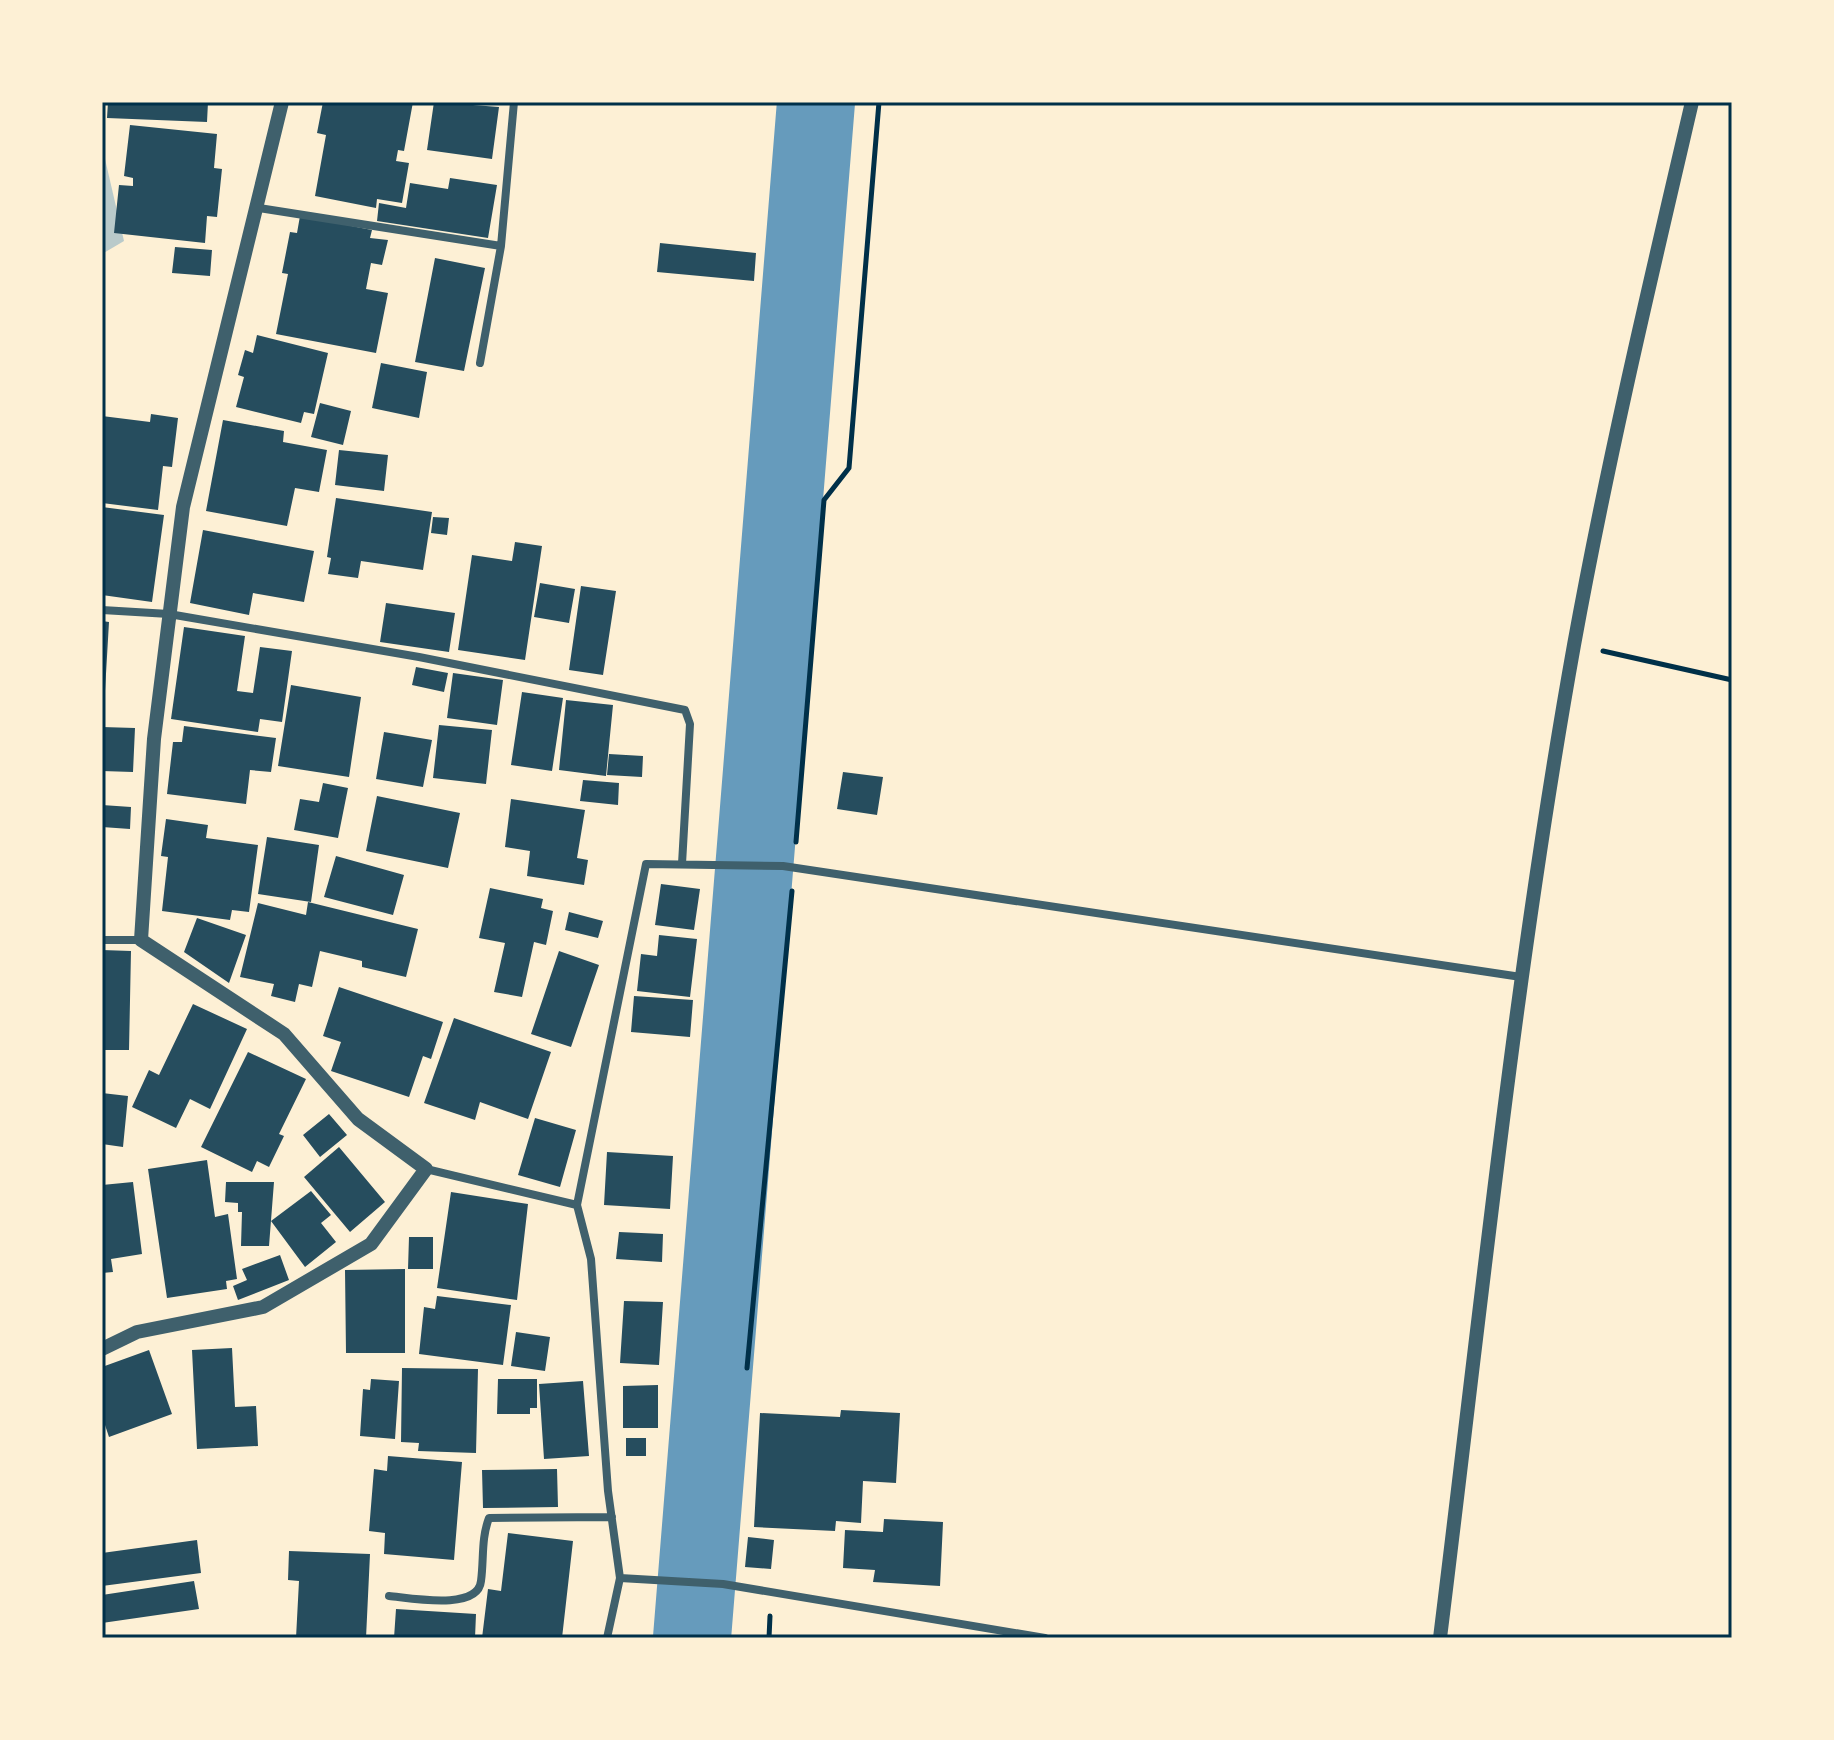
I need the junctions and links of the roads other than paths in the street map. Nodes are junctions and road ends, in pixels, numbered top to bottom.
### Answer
1 (282, 102) edge
2 (514, 102) edge
3 (1692, 102) edge
4 (259, 208) junction
5 (501, 246) junction
6 (480, 363) dead end
7 (102, 610) edge
8 (169, 614) junction
9 (682, 864) junction
10 (102, 940) edge
11 (141, 940) junction
12 (1521, 977) junction
13 (426, 1169) junction
14 (577, 1205) junction
15 (102, 1349) edge
16 (612, 1517) junction
17 (620, 1578) junction
18 (389, 1596) dead end
19 (607, 1638) edge
20 (1045, 1638) edge
21 (1440, 1638) edge

1 - 4 street
2 - 5 street
3 - 12 street
4 - 5 street
4 - 8 street
5 - 6 street
7 - 8 street
8 - 9 street
8 - 11 street
9 - 12 street
9 - 14 street
10 - 11 street
11 - 13 street
12 - 21 street
13 - 14 street
13 - 15 street
14 - 16 street
16 - 17 street
16 - 18 street
17 - 19 street
17 - 20 street

